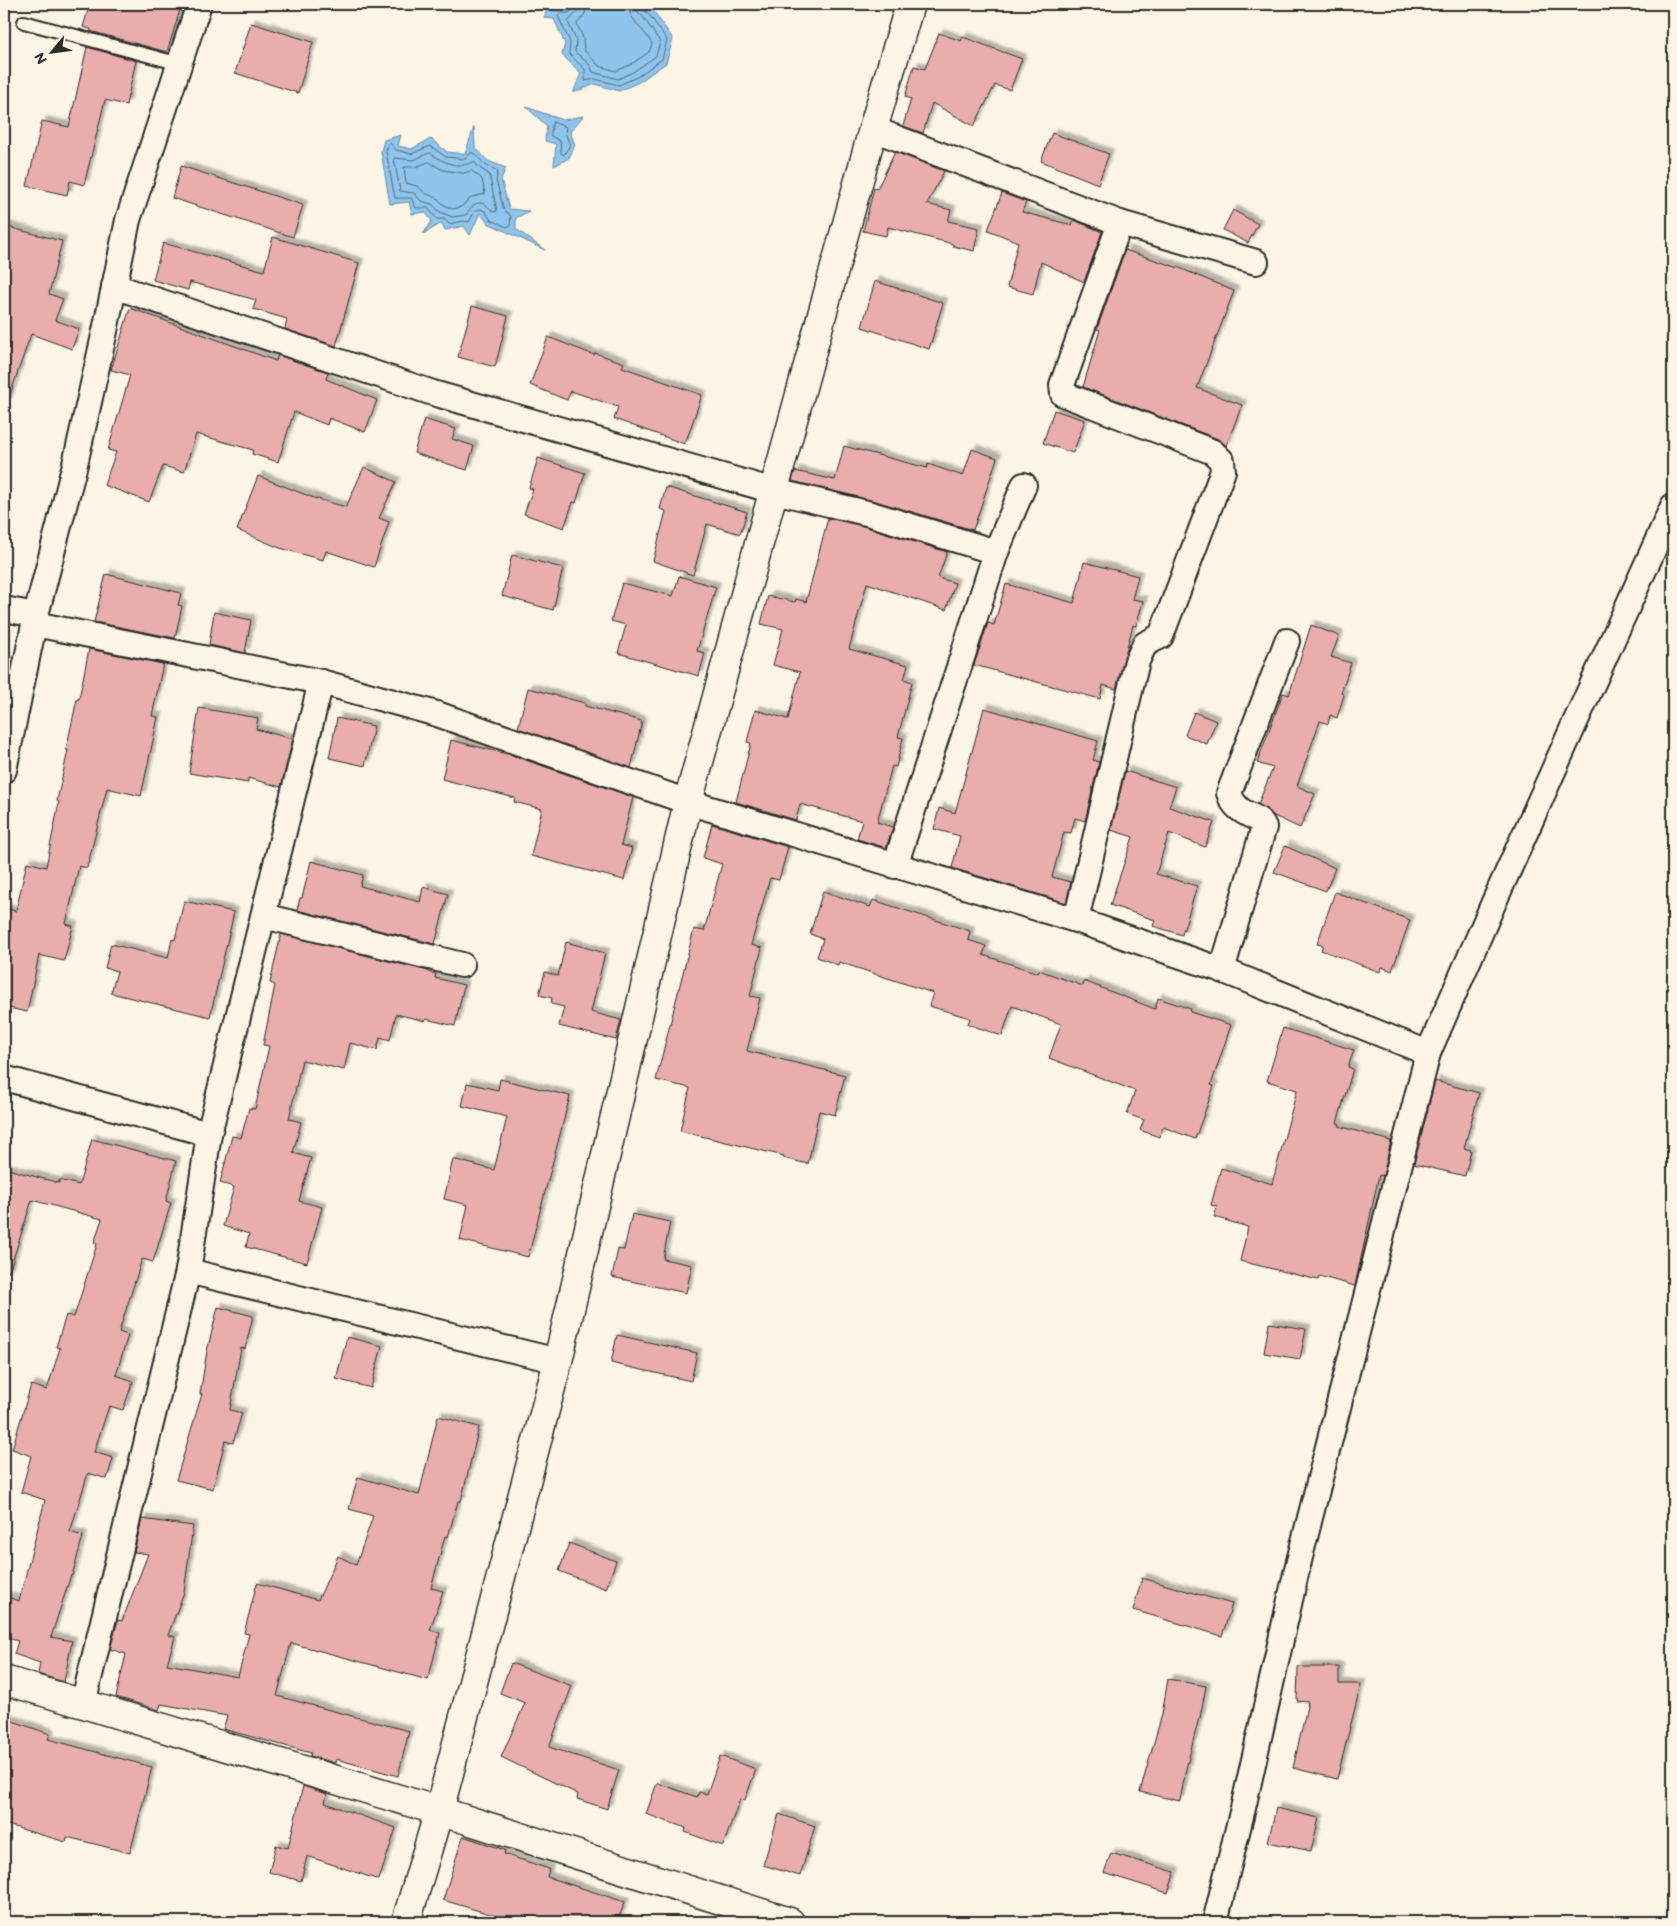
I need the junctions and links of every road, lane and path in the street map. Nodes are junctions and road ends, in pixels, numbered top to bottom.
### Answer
1 (199, 4) edge
2 (910, 4) edge
3 (24, 22) dead end
4 (180, 64) junction
5 (873, 129) junction
6 (1120, 223) junction
7 (1256, 262) dead end
8 (114, 286) junction
9 (1024, 485) dead end
10 (774, 491) junction
11 (1673, 506) edge
12 (996, 552) junction
13 (4, 609) edge
14 (35, 620) junction
15 (1287, 641) dead end
16 (321, 682) junction
17 (4, 770) edge
18 (688, 802) junction
19 (895, 866) junction
20 (264, 916) junction
21 (1076, 920) junction
22 (462, 964) dead end
23 (1222, 970) junction
24 (1428, 1053) junction
25 (4, 1078) edge
26 (209, 1134) junction
27 (188, 1271) junction
28 (558, 1361) junction
29 (4, 1680) edge
30 (83, 1704) junction
31 (439, 1811) junction
32 (406, 1922) edge
33 (790, 1922) edge
34 (1214, 1922) edge

1 - 4 street
2 - 5 street
3 - 4 lane
4 - 8 street
5 - 6 street
5 - 10 street
6 - 7 street
6 - 21 street
8 - 10 street
8 - 14 street
9 - 12 street
10 - 12 street
10 - 18 street
11 - 24 street
12 - 19 street
13 - 14 street
14 - 16 street
14 - 17 street
15 - 23 street
16 - 18 street
16 - 20 street
18 - 19 street
18 - 28 street
19 - 21 street
20 - 22 street
20 - 26 street
21 - 23 street
23 - 24 street
24 - 34 street
25 - 26 street
26 - 27 street
27 - 28 street
27 - 30 street
28 - 31 street
29 - 30 street
30 - 31 street
31 - 32 street
31 - 33 street

